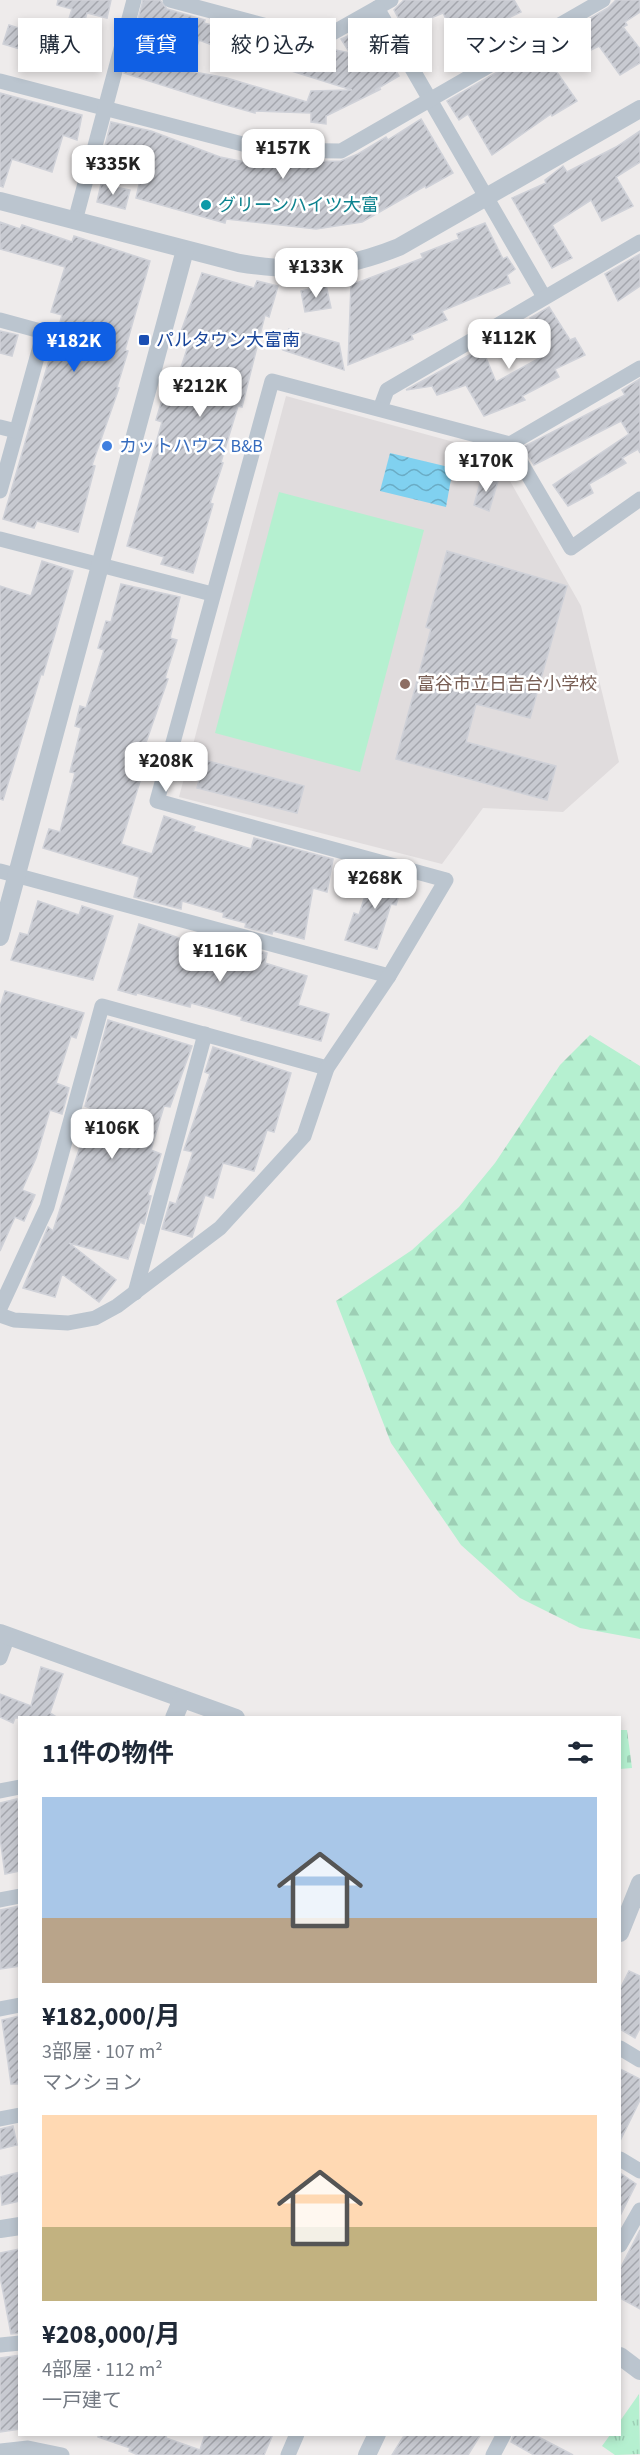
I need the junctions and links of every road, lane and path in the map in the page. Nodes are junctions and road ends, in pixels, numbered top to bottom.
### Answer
1 (134, 0) edge
2 (170, 0) edge
3 (392, 0) edge
4 (603, 0) edge
5 (377, 8) junction
6 (0, 81) edge
7 (431, 101) junction
8 (105, 109) junction
9 (640, 109) edge
10 (487, 196) junction
11 (0, 201) edge
12 (75, 222) junction
13 (640, 242) edge
14 (185, 250) junction
15 (544, 297) junction
16 (0, 320) edge
17 (640, 368) edge
18 (380, 409) junction
19 (0, 427) edge
20 (16, 431) junction
21 (510, 444) junction
22 (0, 491) edge
23 (640, 499) edge
24 (0, 539) edge
25 (100, 567) junction
26 (212, 594) junction
27 (8, 873) edge
28 (0, 937) edge
29 (389, 976) junction
30 (205, 1034) junction
31 (327, 1068) junction
32 (135, 1293) junction
33 (0, 1308) edge
34 (0, 1315) edge
35 (4, 1635) edge
36 (0, 1658) edge
37 (182, 1699) junction
38 (175, 1716) edge
39 (230, 1716) edge
40 (18, 1787) edge
41 (0, 1791) edge
42 (640, 1883) edge
43 (18, 1896) edge
44 (0, 1900) edge
45 (621, 1930) edge
46 (18, 2005) edge
47 (0, 2009) edge
48 (621, 2049) edge
49 (640, 2060) edge
50 (18, 2115) edge
51 (0, 2119) edge
52 (621, 2160) edge
53 (640, 2170) edge
54 (640, 2210) edge
55 (18, 2226) edge
56 (0, 2229) edge
57 (621, 2243) edge
58 (18, 2343) edge
59 (0, 2345) edge
60 (621, 2357) edge
61 (640, 2371) edge
62 (296, 2436) edge
63 (376, 2436) edge
64 (503, 2436) edge
65 (0, 2451) edge
66 (62, 2455) edge
67 (288, 2455) edge
68 (367, 2455) edge
69 (493, 2455) edge

1 - 8 street
2 - 5 street
3 - 5 street
4 - 7 street
5 - 7 street
6 - 8 street
7 - 8 street
7 - 10 street
8 - 12 street
9 - 10 street
10 - 14 street
10 - 15 street
11 - 12 street
12 - 14 street
13 - 15 street
14 - 25 street
15 - 18 street
16 - 20 street
17 - 21 street
18 - 21 street
18 - 26 street
19 - 20 street
20 - 22 street
21 - 23 street
24 - 25 street
25 - 26 street
25 - 27 street
26 - 29 street
27 - 28 street
27 - 29 street
29 - 31 street
30 - 31 street
30 - 32 street
30 - 33 street
31 - 32 street
32 - 34 street
35 - 36 street
35 - 37 street
37 - 38 street
37 - 39 street
40 - 41 street
42 - 45 street
43 - 44 street
46 - 47 street
48 - 49 street
50 - 51 street
52 - 53 street
54 - 57 street
55 - 56 street
58 - 59 street
60 - 61 street
62 - 67 street
63 - 68 street
64 - 69 street
65 - 66 street

